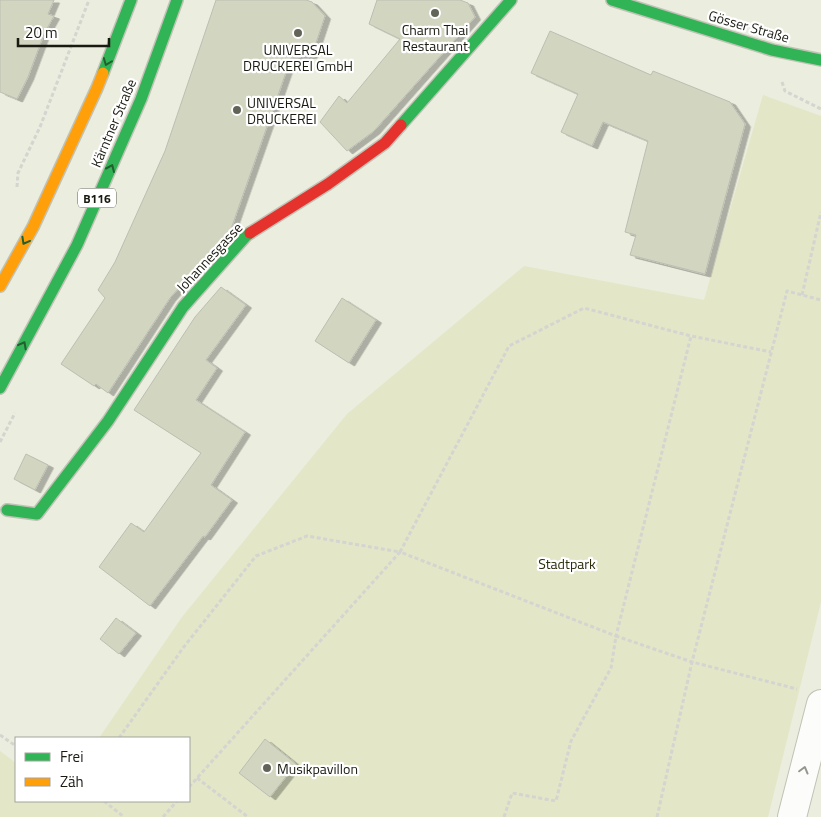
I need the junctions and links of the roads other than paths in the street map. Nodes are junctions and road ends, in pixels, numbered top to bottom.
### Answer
1 (130, 0) edge
2 (177, 0) edge
3 (511, 0) edge
4 (612, 0) edge
5 (821, 60) edge
6 (0, 286) edge
7 (0, 388) edge
8 (7, 510) dead end
9 (812, 697) edge
10 (792, 817) edge

1 -> 6 street, Kärntner Straße
7 -> 2 street, Kärntner Straße / B116
3 - 8 street, Johannesgasse
4 - 5 street, Gösser Straße
10 -> 9 street

